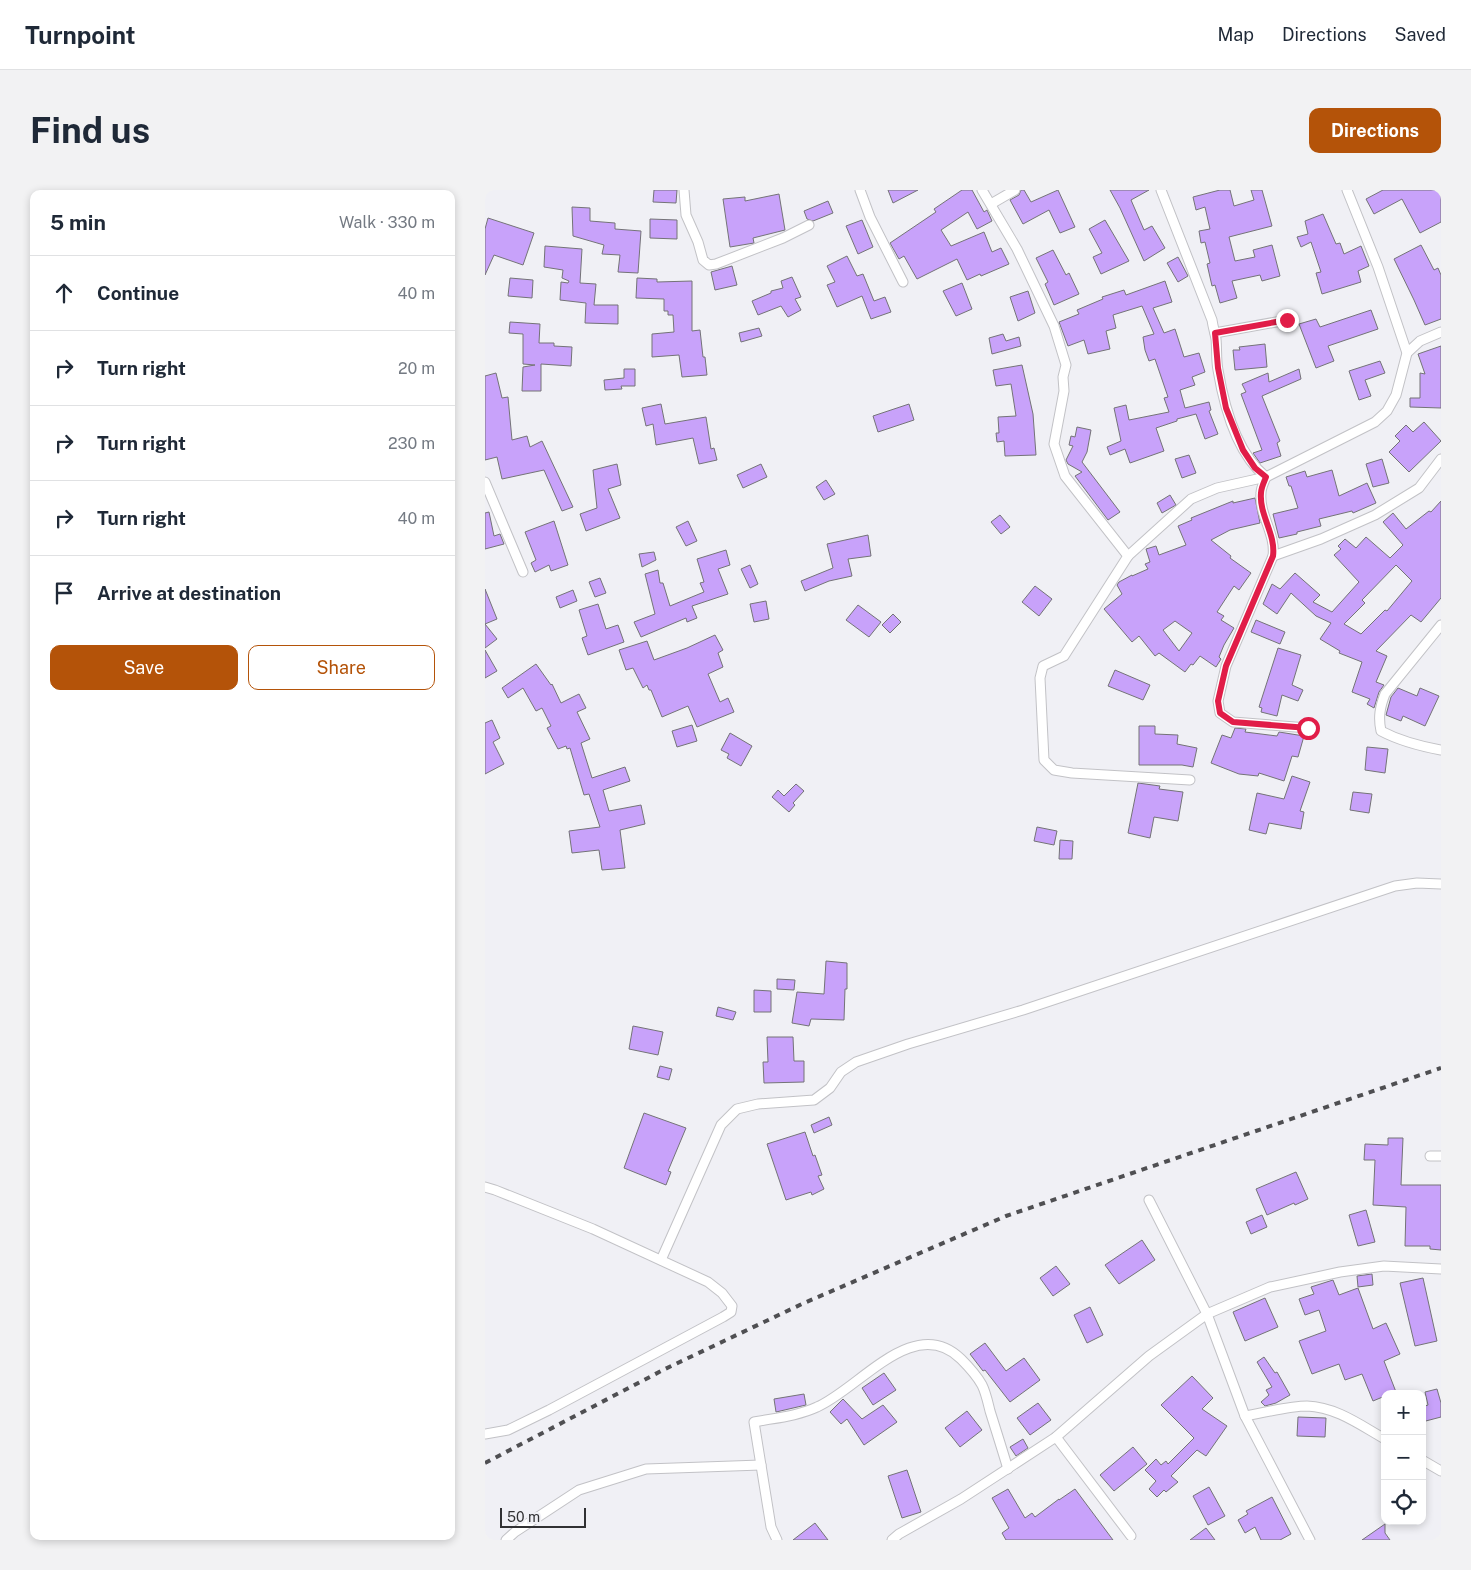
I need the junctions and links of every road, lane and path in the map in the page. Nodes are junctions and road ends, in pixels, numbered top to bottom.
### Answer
1 (683, 190) edge
2 (860, 190) edge
3 (982, 190) edge
4 (1015, 190) edge
5 (1161, 190) edge
6 (1347, 190) edge
7 (991, 204) junction
8 (809, 225) dead end
9 (903, 282) dead end
10 (1287, 320) dead end
11 (1441, 332) edge
12 (1215, 333) junction
13 (1407, 353) junction
14 (1441, 459) edge
15 (1266, 477) junction
16 (485, 482) edge
17 (1128, 556) junction
18 (1273, 556) junction
19 (523, 572) dead end
20 (1441, 624) edge
21 (1308, 728) dead end
22 (1441, 750) edge
23 (1190, 780) dead end
24 (1441, 884) edge
25 (1430, 1156) dead end
26 (1441, 1156) edge
27 (485, 1187) edge
28 (1149, 1200) dead end
29 (661, 1260) junction
30 (1441, 1269) edge
31 (1207, 1314) junction
32 (1245, 1416) junction
33 (485, 1434) edge
34 (1056, 1437) junction
35 (1381, 1437) edge
36 (1426, 1462) edge
37 (761, 1465) junction
38 (1007, 1469) junction
39 (1441, 1471) edge
40 (1131, 1536) dead end
41 (505, 1540) edge
42 (777, 1540) edge
43 (892, 1540) edge
44 (1310, 1540) edge

1 - 8 street
2 - 9 street
3 - 7 street
4 - 7 street
5 - 12 street
6 - 13 street
7 - 17 street
10 - 12 street
11 - 13 street
12 - 15 street
13 - 15 street
14 - 18 street
15 - 17 street
15 - 18 street
16 - 19 street
17 - 23 street
18 - 21 street
20 - 22 street
24 - 29 street
25 - 26 street
27 - 29 street
28 - 31 street
29 - 33 street
30 - 31 street
31 - 32 street
31 - 34 street
32 - 35 street
32 - 44 street
34 - 38 street
34 - 40 street
36 - 39 street
37 - 38 street
37 - 41 street
37 - 42 street
38 - 43 street

